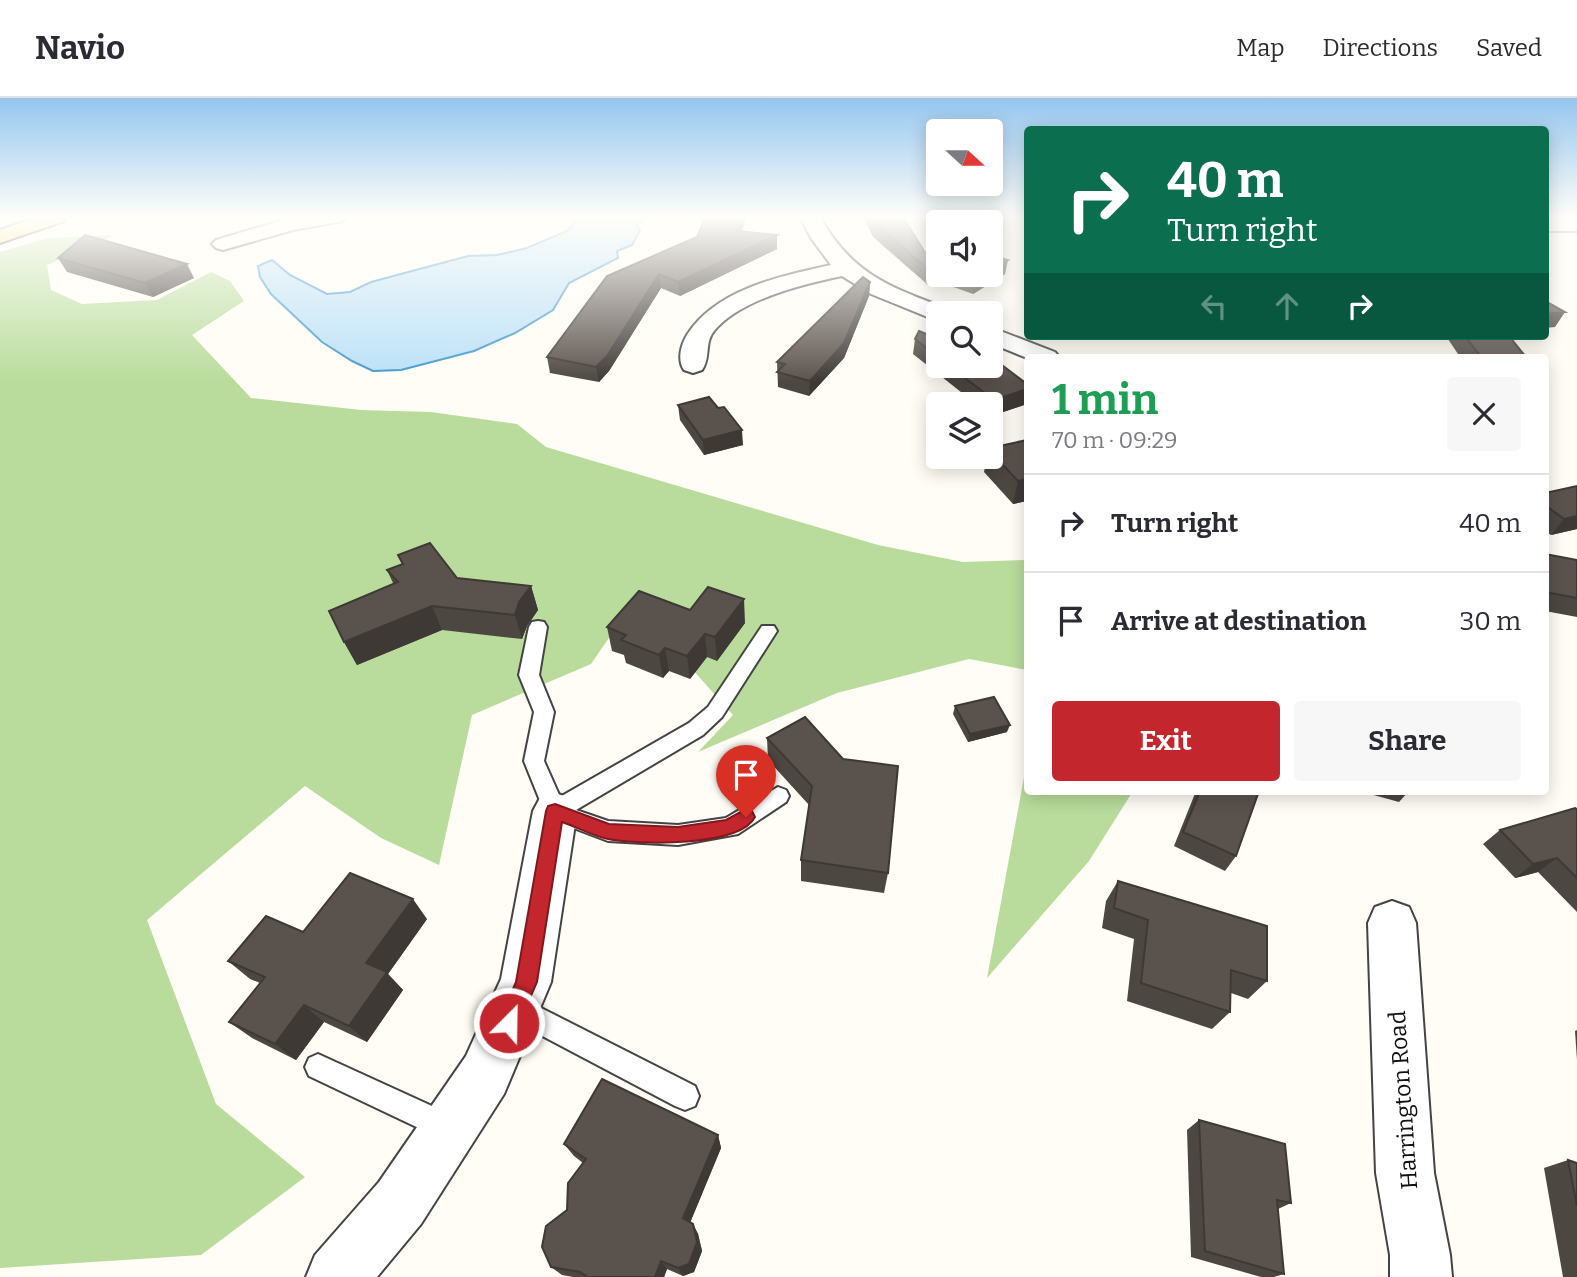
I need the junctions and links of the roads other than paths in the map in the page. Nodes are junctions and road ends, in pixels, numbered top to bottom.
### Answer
1 (830, 272) edge
2 (852, 272) edge
3 (926, 308) edge
4 (1003, 339) edge
5 (1039, 354) edge
6 (694, 365) dead end
7 (538, 626) dead end
8 (768, 631) dead end
9 (778, 796) dead end
10 (555, 811) junction
11 (1392, 923) dead end
12 (513, 1013) junction
13 (318, 1067) dead end
14 (685, 1096) dead end
15 (450, 1128) junction
16 (337, 1277) edge
17 (1421, 1277) edge

1 - 6 street
2 - 3 street
4 - 5 street
7 - 10 lane
8 - 10 lane
9 - 10 lane
10 - 12 street
11 - 17 street, Harrington Road
12 - 14 lane
12 - 15 street
13 - 15 lane
15 - 16 street

